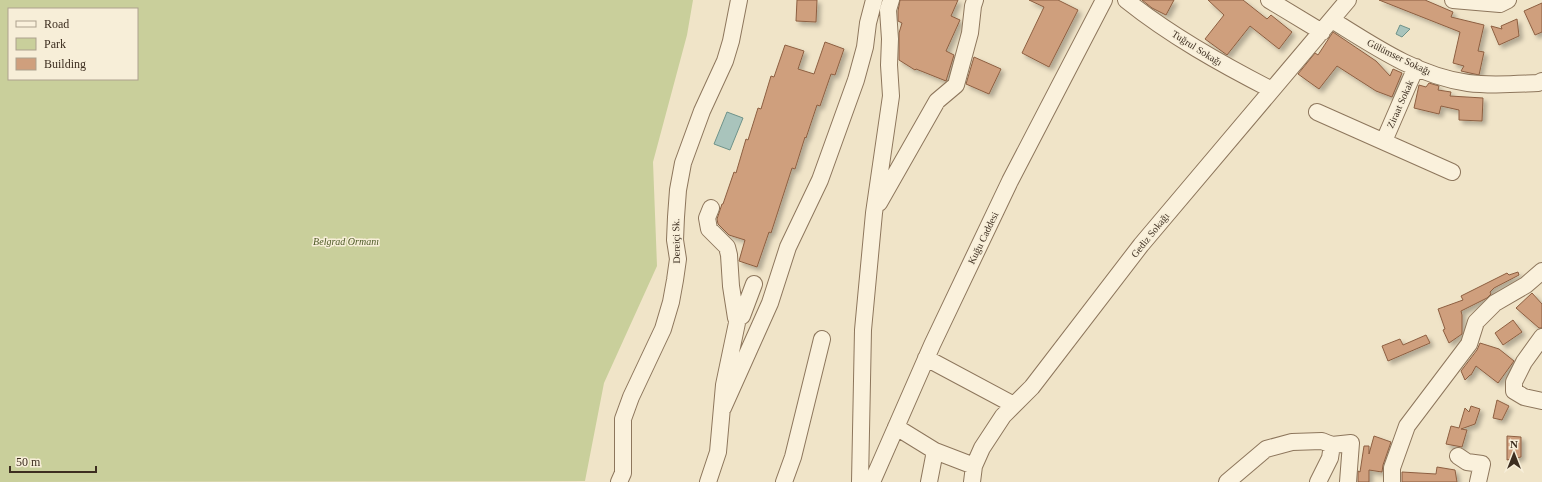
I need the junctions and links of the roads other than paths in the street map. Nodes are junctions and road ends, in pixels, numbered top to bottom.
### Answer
1 (739, 0) edge
2 (867, 0) edge
3 (874, 0) edge
4 (890, 0) edge
5 (974, 0) edge
6 (1104, 0) edge
7 (1126, 0) edge
8 (1269, 0) edge
9 (1348, 0) edge
10 (1453, 0) edge
11 (1508, 0) edge
12 (1332, 20) junction
13 (868, 23) junction
14 (1322, 32) junction
15 (1416, 67) junction
16 (1542, 81) edge
17 (1272, 90) junction
18 (1317, 112) dead end
19 (1384, 141) junction
20 (1452, 172) dead end
21 (711, 208) dead end
22 (874, 213) junction
23 (1542, 271) edge
24 (754, 284) dead end
25 (738, 318) junction
26 (1542, 337) edge
27 (822, 338) dead end
28 (926, 358) junction
29 (1542, 401) edge
30 (1014, 405) junction
31 (723, 408) junction
32 (896, 427) junction
33 (1332, 445) junction
34 (935, 451) junction
35 (1458, 456) dead end
36 (973, 474) edge
37 (620, 482) edge
38 (708, 482) edge
39 (784, 482) edge
40 (860, 482) edge
41 (872, 482) edge
42 (929, 482) edge
43 (1227, 482) edge
44 (1318, 482) edge
45 (1348, 482) edge
46 (1392, 482) edge
47 (1478, 482) edge

1 - 37 street, Dereiçi Sk.
2 - 13 street
3 - 13 street
4 - 22 street
5 - 22 street
6 - 28 street, Kuğu Caddesi
7 - 17 street, Tuğrul Sokağı
8 - 14 street
9 - 12 street, Gediz Sokağı
10 - 11 street
12 - 14 street, Gediz Sokağı
12 - 15 street, Gülümser Sokağı
13 - 31 street
14 - 17 street, Gediz Sokağı
15 - 16 street, Gülümser Sokağı
15 - 19 street, Ziraat Sokak
17 - 30 street, Gediz Sokağı
18 - 19 street
19 - 20 street
21 - 25 street
22 - 40 street
23 - 46 street
24 - 25 street
25 - 31 street
26 - 29 street
27 - 39 street
28 - 30 street
28 - 32 street, Kuğu Caddesi
30 - 36 street, Gediz Sokağı
31 - 38 street
32 - 34 street
32 - 41 street, Kuğu Caddesi
33 - 43 street
33 - 44 street
33 - 45 street
34 - 36 street
34 - 42 street
35 - 47 street

